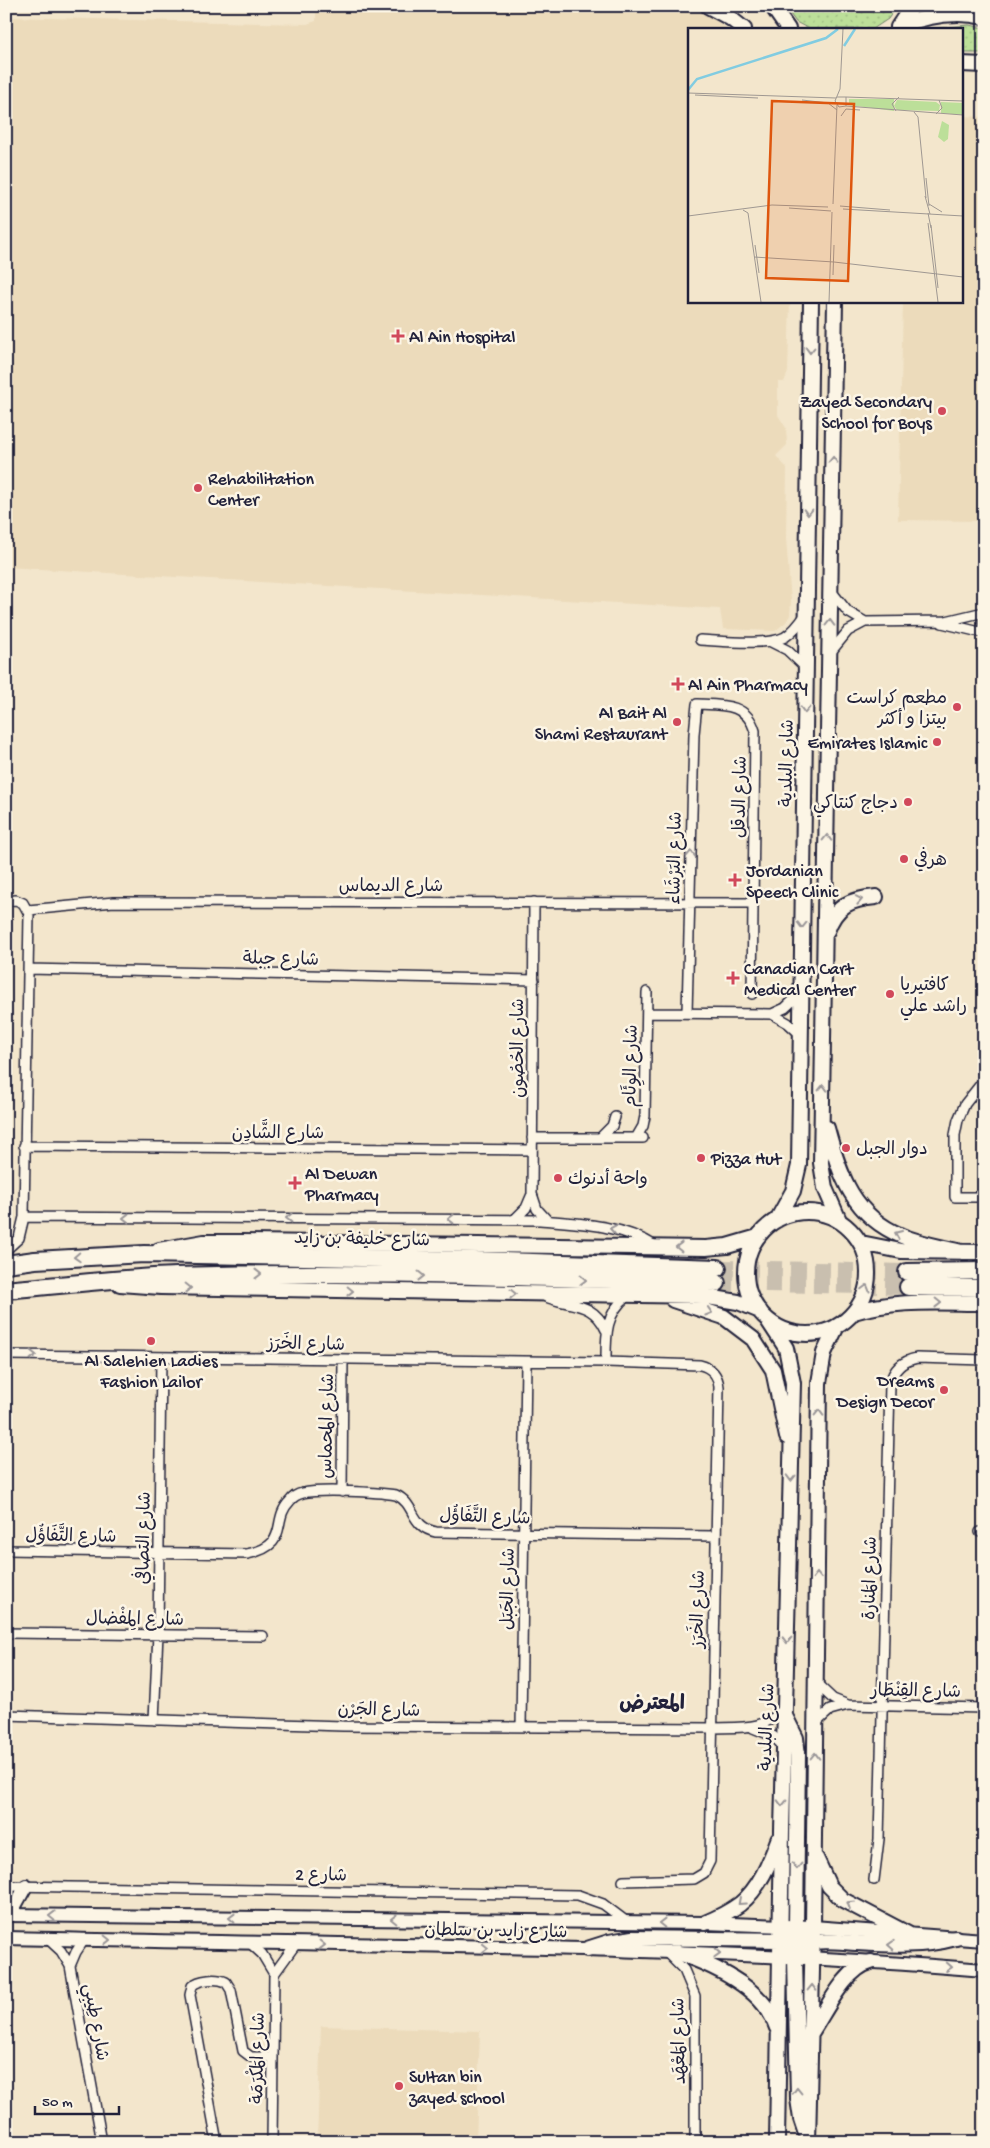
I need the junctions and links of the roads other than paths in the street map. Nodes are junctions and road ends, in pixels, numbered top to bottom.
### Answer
1 (708, 6) edge
2 (772, 6) edge
3 (912, 6) edge
4 (984, 17) edge
5 (743, 28) edge
6 (787, 28) edge
7 (897, 28) edge
8 (962, 64) edge
9 (984, 65) edge
10 (811, 302) edge
11 (835, 302) edge
12 (831, 589) junction
13 (984, 612) edge
14 (806, 613) junction
15 (984, 617) edge
16 (865, 622) junction
17 (932, 622) junction
18 (984, 628) edge
19 (984, 633) edge
20 (700, 640) dead end
21 (771, 642) junction
22 (830, 654) junction
23 (806, 668) junction
24 (698, 704) joint
25 (876, 898) dead end
26 (6, 901) edge
27 (534, 902) junction
28 (689, 903) junction
29 (753, 903) junction
30 (28, 910) junction
31 (825, 936) junction
32 (28, 969) junction
33 (534, 980) junction
34 (647, 992) dead end
35 (752, 994) dead end
36 (801, 994) junction
37 (647, 1013) junction
38 (687, 1013) junction
39 (772, 1014) junction
40 (801, 1036) junction
41 (984, 1080) edge
42 (822, 1112) junction
43 (532, 1138) junction
44 (600, 1138) junction
45 (635, 1138) junction
46 (24, 1146) junction
47 (532, 1150) junction
48 (532, 1194) junction
49 (984, 1197) edge
50 (24, 1217) junction
51 (515, 1219) junction
52 (547, 1220) junction
53 (776, 1220) junction
54 (839, 1220) junction
55 (758, 1237) junction
56 (861, 1243) junction
57 (658, 1247) junction
58 (6, 1250) edge
59 (962, 1252) junction
60 (984, 1252) edge
61 (144, 1254) junction
62 (6, 1264) edge
63 (984, 1271) edge
64 (104, 1281) junction
65 (984, 1288) edge
66 (6, 1290) edge
67 (541, 1295) junction
68 (627, 1296) junction
69 (663, 1296) junction
70 (984, 1303) edge
71 (854, 1312) junction
72 (764, 1315) junction
73 (837, 1326) junction
74 (606, 1330) junction
75 (6, 1355) edge
76 (161, 1357) junction
77 (343, 1359) junction
78 (984, 1360) edge
79 (526, 1362) junction
80 (606, 1362) junction
81 (792, 1448) junction
82 (342, 1492) junction
83 (524, 1534) junction
84 (714, 1536) junction
85 (6, 1550) edge
86 (159, 1552) junction
87 (6, 1633) edge
88 (158, 1634) junction
89 (263, 1636) dead end
90 (816, 1683) junction
91 (848, 1705) junction
92 (881, 1706) junction
93 (984, 1708) edge
94 (785, 1711) junction
95 (6, 1715) edge
96 (154, 1720) junction
97 (816, 1722) junction
98 (521, 1727) junction
99 (751, 1727) junction
100 (712, 1728) junction
101 (784, 1747) junction
102 (782, 1830) junction
103 (814, 1852) junction
104 (623, 1880) dead end
105 (874, 1880) dead end
106 (6, 1886) edge
107 (26, 1886) junction
108 (8, 1915) edge
109 (628, 1922) junction
110 (705, 1923) junction
111 (813, 1927) junction
112 (908, 1934) junction
113 (6, 1938) edge
114 (956, 1938) junction
115 (48, 1939) junction
116 (794, 1939) junction
117 (84, 1940) junction
118 (984, 1940) edge
119 (251, 1944) junction
120 (295, 1945) junction
121 (587, 1949) junction
122 (668, 1951) junction
123 (780, 1956) junction
124 (813, 1958) junction
125 (871, 1962) junction
126 (70, 1966) junction
127 (984, 1970) edge
128 (274, 1974) junction
129 (779, 2033) junction
130 (811, 2034) junction
131 (273, 2057) junction
132 (808, 2140) edge
133 (102, 2142) edge
134 (217, 2142) edge
135 (272, 2142) edge
136 (695, 2142) edge
137 (777, 2142) edge

1 - 5 main road
2 - 6 main road
3 - 7 main road
4 - 7 main road
8 - 9 main road
10 -> 14 main road, شارع البلدية
12 -> 11 main road
12 - 16 street
22 -> 12 main road
13 - 17 street
14 - 21 street
14 - 23 main road, شارع البلدية
15 - 18 street
16 - 17 street
16 - 22 street
17 - 19 street
20 - 21 street
21 - 23 street
31 -> 22 main road
23 -> 36 main road, شارع البلدية
28 -> 24 street, شارع البَرْشَاء
24 - 29 street, شارع الدقل
31 -> 25 main road
26 - 30 street
27 - 28 street, شارع الديماس
27 - 30 street, شارع الديماس
27 - 33 street, شارع الحُصُون
28 - 29 street, شارع الديماس
28 - 38 street, شارع البَرْشَاء
29 - 35 street, شارع الدقل
30 - 32 street
42 -> 31 main road
32 - 33 street, شارع جبلة
32 - 46 street
33 - 43 street, شارع الحُصُون
34 - 37 street, شارع الوِئَام
36 - 39 street
36 - 40 main road, شارع البلدية
37 - 38 street
37 - 45 street, شارع الوِئَام
38 - 39 street
39 - 40 street
40 - 53 main road, شارع البلدية
41 - 49 street
42 - 54 main road
59 -> 42 main road
43 - 44 street
43 - 47 street, شارع الحُصُون
44 - 45 street
44 - 45 street, شارع الوِئَام
46 - 47 street, شارع الشَّادِن
46 - 50 street
47 - 48 street, شارع الحُصُون
48 - 51 street
48 - 52 street, شارع الحُصُون
51 -> 50 street
50 - 58 street
51 - 52 street
57 -> 52 street
53 - 54 main road
53 - 55 main road
54 - 56 main road
55 -> 57 main road
55 - 72 main road
56 - 59 main road
71 -> 56 main road
57 - 61 main road
59 - 60 main road
61 -> 62 highway, شارع خليفة بن زايد
64 -> 61 highway, شارع خليفة بن زايد
63 - 65 highway
64 - 66 highway, شارع خليفة بن زايد
64 -> 67 main road
67 - 68 main road
67 - 74 street
68 - 69 main road
68 - 74 street
69 - 72 main road
69 -> 81 main road
71 -> 70 main road
71 - 73 main road
72 - 73 main road
72 - 81 main road, شارع البلدية
90 -> 73 main road, شارع البلدية
74 - 80 street
75 -> 76 street, شارع الخَرَز
76 - 77 street, شارع الخَرَز
76 - 86 street, شارع التصافي
77 - 79 street, شارع الخَرَز
77 - 82 street, شارع المحماس
78 - 92 street, شارع المَنارة
79 - 80 street, شارع الخَرَز
79 - 83 street, شارع الجَبَل
80 - 84 street, شارع الخَرَز
81 -> 94 main road, شارع البلدية
82 - 83 street, شارع التَّفَاؤُل
82 - 86 street, شارع التَّفَاؤُل
83 - 84 street, شارع التَّفَاؤُل
83 - 98 street, شارع الجَبَل
84 - 100 street, شارع الخَرَز
85 - 86 street, شارع التَّفَاؤُل
86 - 88 street, شارع التصافي
87 - 88 street, شارع المِفْضال
88 - 89 street, شارع المِفْضال
88 - 96 street, شارع التصافي
90 - 91 street, شارع القِنْطَار
90 - 97 main road, شارع البلدية
91 - 92 street, شارع القِنْطَار
91 - 97 street, شارع القِنْطَار
92 - 93 street, شارع القِنْطَار
92 - 105 street, شارع المَنارة
94 - 99 street, شارع الجَرْن
94 - 101 main road, شارع البلدية
94 -> 116 main road
95 - 96 street, شارع الجَرْن
96 - 98 street, شارع الجَرْن
103 -> 97 main road, شارع البلدية
98 - 100 street, شارع الجَرْن
99 - 100 street, شارع الجَرْن
99 - 101 street, شارع الجَرْن
100 - 104 street, شارع الخَرَز
101 -> 102 main road, شارع البلدية
102 -> 110 main road
102 - 116 main road, شارع البلدية
103 - 111 main road, شارع البلدية
112 -> 103 main road
106 - 107 street, شارع 2
107 - 108 main road
107 - 109 street, شارع 2
109 -> 108 main road, شارع زايد بن سلطان
110 -> 109 main road, شارع زايد بن سلطان
110 - 116 main road, شارع زايد بن سلطان
111 - 112 main road
111 - 116 main road, شارع البلدية
112 - 114 main road
113 - 115 main road, شارع زايد بن سلطان
114 -> 116 main road
114 - 118 main road
115 - 117 main road, شارع زايد بن سلطان
115 - 126 street, شارع طِيبِي
116 - 121 main road
116 - 123 main road
116 - 124 main road, شارع البلدية
132 -> 116 main road
117 -> 119 main road, شارع زايد بن سلطان
117 - 126 street, شارع طِيبِي
119 - 120 main road, شارع زايد بن سلطان
119 - 128 street
120 -> 121 main road, شارع زايد بن سلطان
120 - 128 street
121 - 122 main road, شارع زايد بن سلطان
122 -> 123 main road, شارع زايد بن سلطان
122 - 129 main road
122 - 136 street, شارع المَعْهَد
123 - 129 main road
124 - 125 main road
130 -> 124 main road, شارع البلدية
125 -> 127 main road
125 - 130 main road
126 - 133 street, شارع طِيبِي
128 - 131 street, شارع المَكْرَمَة
129 - 137 main road
130 - 132 main road, شارع البلدية
131 - 134 street
131 - 135 street, شارع المَكْرَمَة

